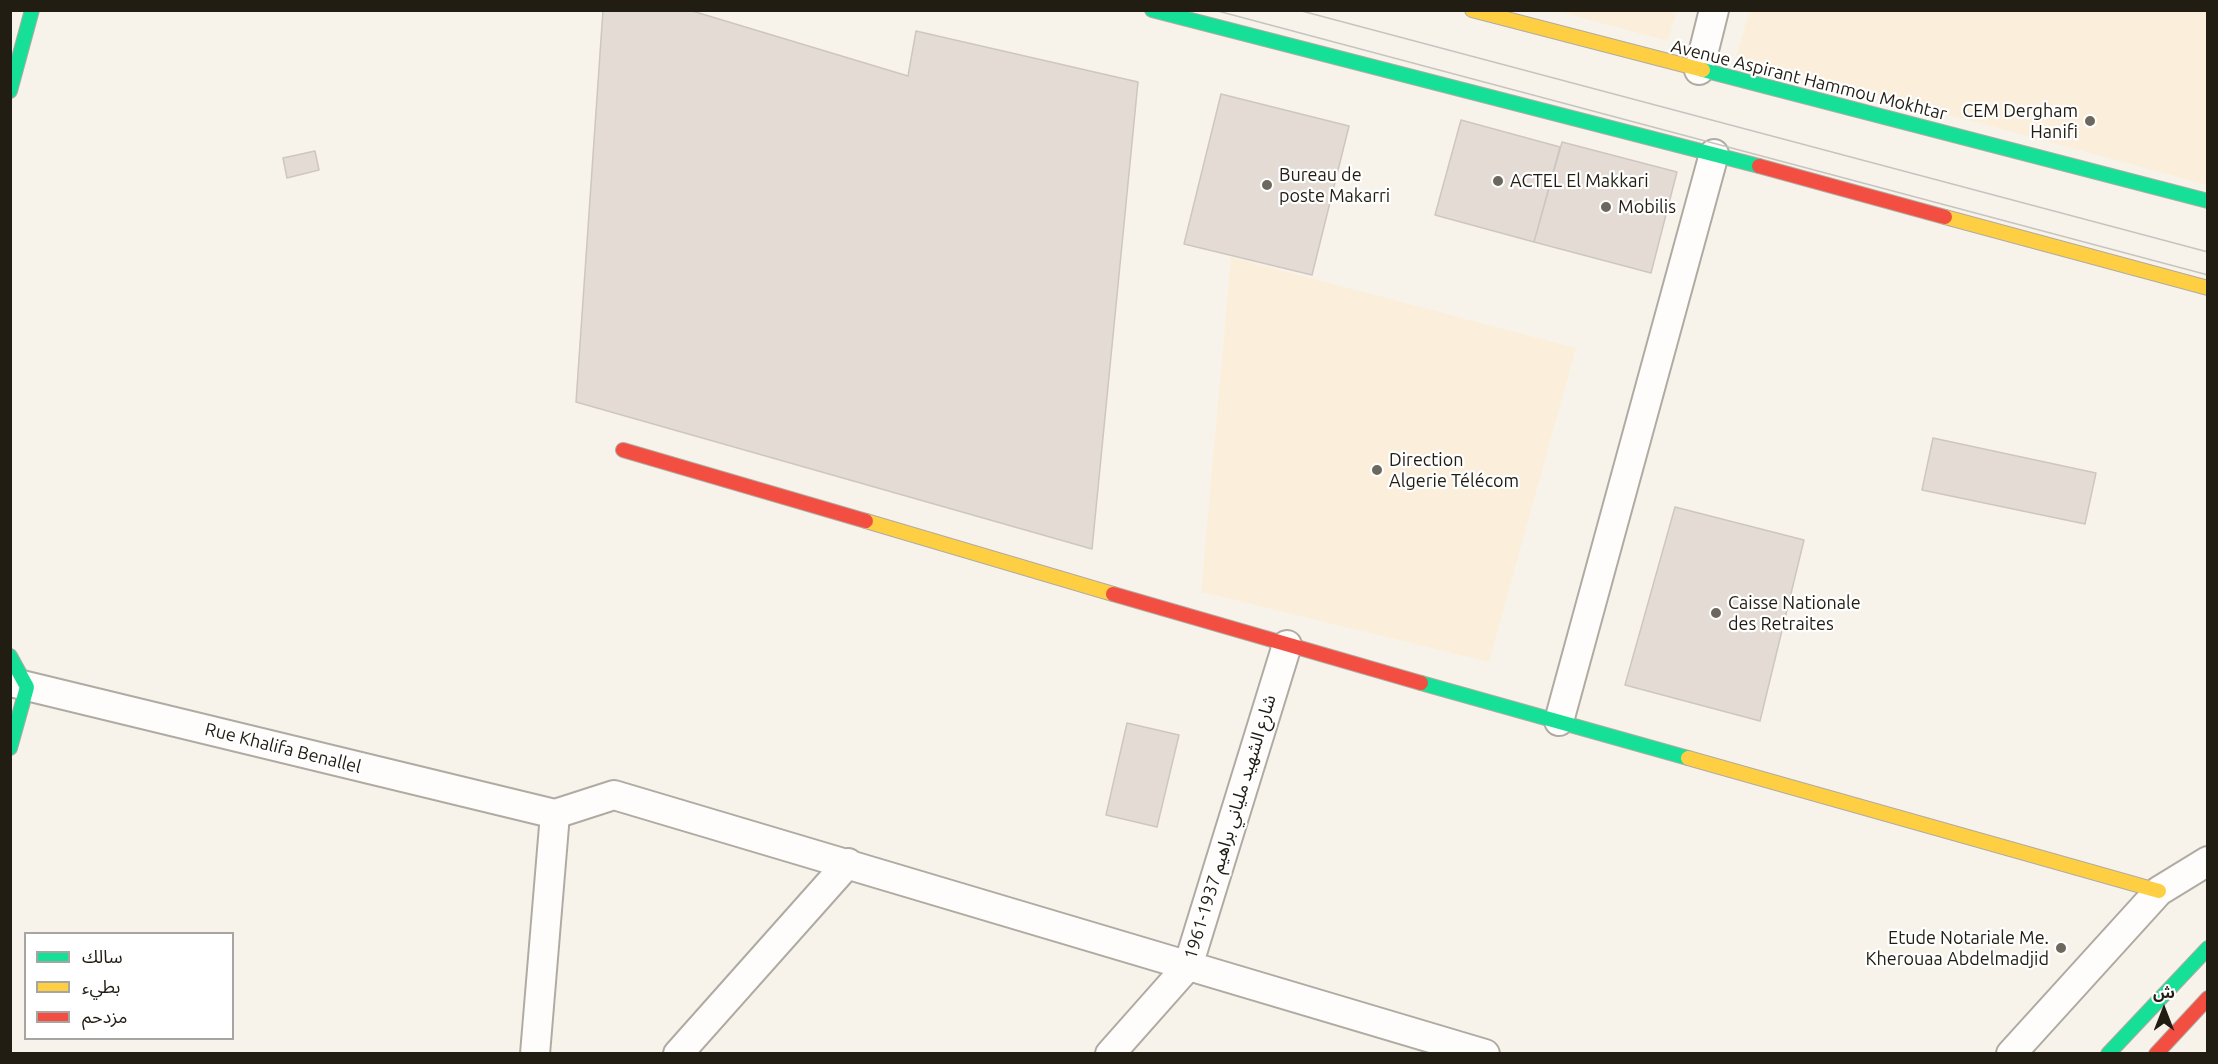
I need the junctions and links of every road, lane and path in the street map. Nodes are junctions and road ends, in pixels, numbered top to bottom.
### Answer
1 (32, 10) edge
2 (1152, 10) edge
3 (1472, 10) edge
4 (1714, 10) edge
5 (1699, 70) junction
6 (10, 91) edge
7 (1714, 154) junction
8 (2208, 201) edge
9 (2208, 288) edge
10 (623, 450) dead end
11 (1287, 645) junction
12 (10, 656) edge
13 (19, 684) edge
14 (1558, 721) junction
15 (10, 748) edge
16 (555, 814) junction
17 (2208, 861) edge
18 (848, 863) junction
19 (2159, 891) junction
20 (2208, 948) edge
21 (1188, 966) junction
22 (2208, 998) edge
23 (535, 1053) edge
24 (678, 1053) edge
25 (1110, 1053) edge
26 (1485, 1053) edge
27 (2011, 1053) edge
28 (2108, 1053) edge
29 (2156, 1053) edge

1 - 6 main road
2 - 7 main road
3 - 5 main road, Avenue Aspirant Hammou Mokhtar
4 - 5 street
5 - 8 main road, Avenue Aspirant Hammou Mokhtar
7 - 9 main road
7 - 14 street
10 - 11 main road
11 - 14 main road
11 - 21 street, شارع الشهيد ملياني براهيم 1937-1961
12 - 13 main road
13 - 15 main road
13 - 16 street, Rue Khalifa Benallel
14 - 19 main road
16 - 18 street
16 - 23 street
17 - 19 street
18 - 21 street
18 - 24 street
19 - 27 street
20 - 28 main road
21 - 25 street, شارع الشهيد ملياني براهيم 1937-1961
21 - 26 street
22 - 29 main road

